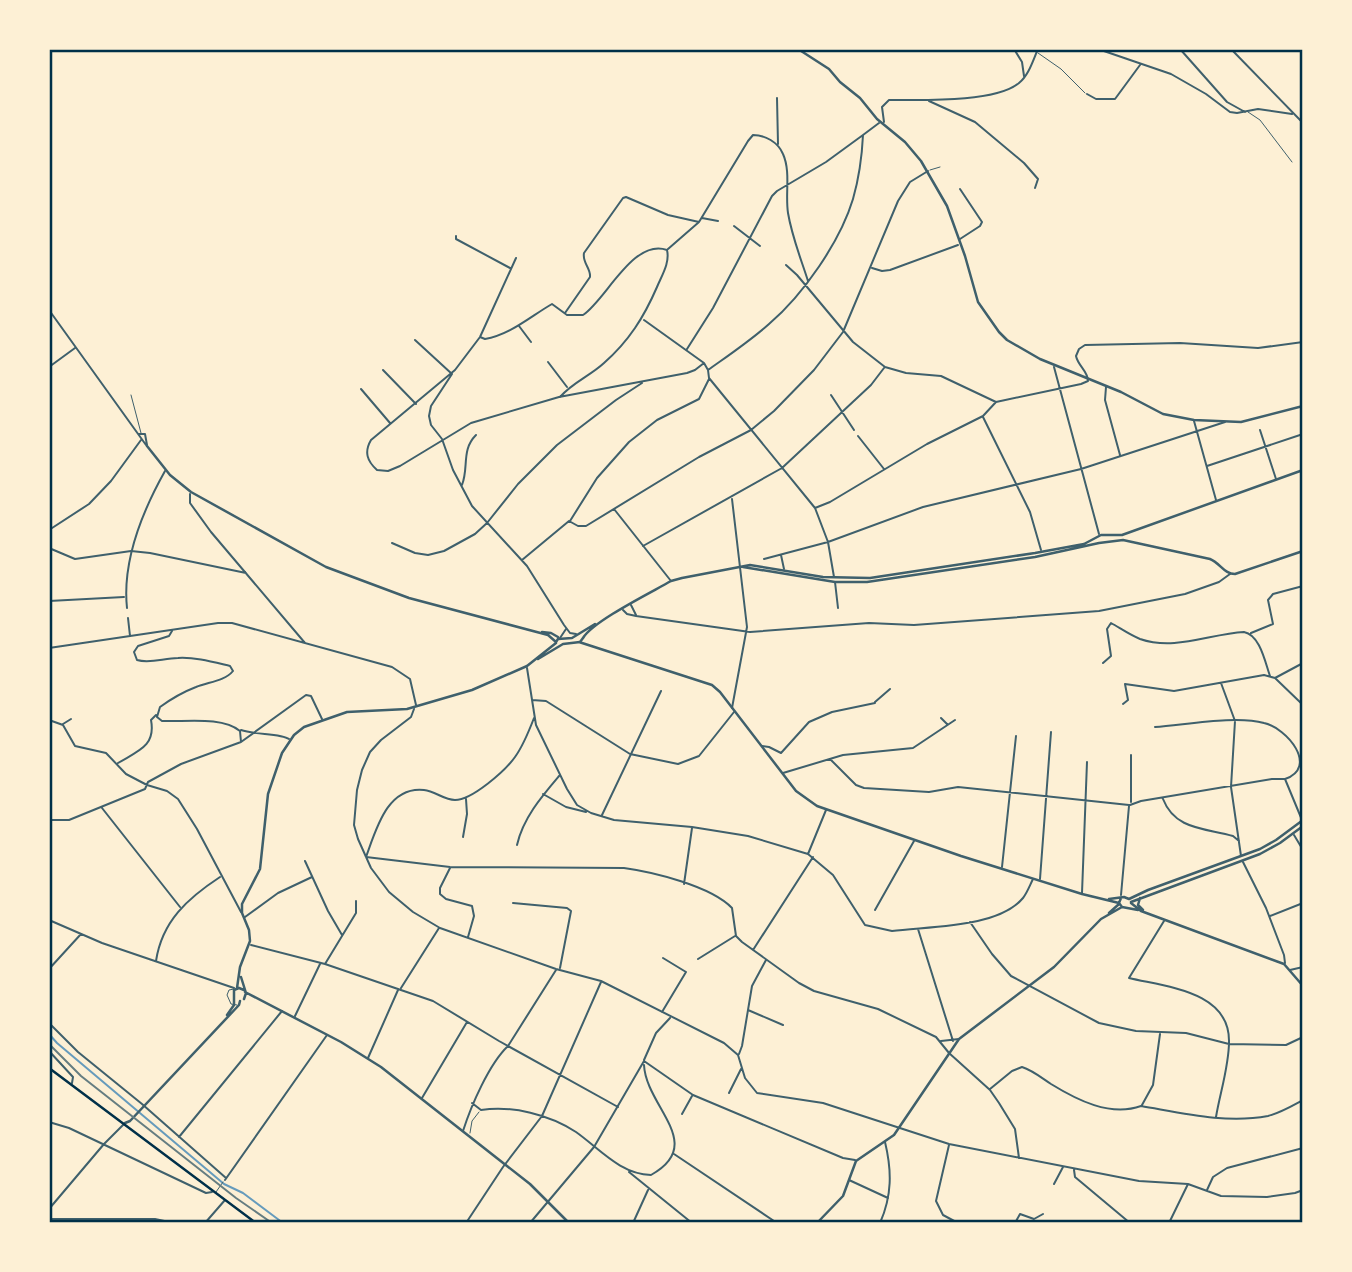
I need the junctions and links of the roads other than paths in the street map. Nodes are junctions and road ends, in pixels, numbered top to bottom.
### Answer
1 (798, 49) edge
2 (1014, 49) edge
3 (1098, 49) edge
4 (1180, 49) edge
5 (1231, 49) edge
6 (1037, 50) edge
7 (1141, 64) junction
8 (1024, 77) junction
9 (1087, 94) joint
10 (777, 98) dead end
11 (926, 100) junction
12 (1247, 112) junction
13 (1292, 114) junction
14 (880, 122) junction
15 (1303, 123) edge
16 (884, 125) junction
17 (863, 135) junction
18 (778, 145) junction
19 (1292, 162) dead end
20 (940, 167) dead end
21 (928, 171) junction
22 (787, 185) junction
23 (960, 188) dead end
24 (1035, 188) dead end
25 (701, 217) junction
26 (718, 221) dead end
27 (699, 222) junction
28 (734, 226) dead end
29 (456, 236) dead end
30 (751, 238) junction
31 (960, 242) junction
32 (760, 246) dead end
33 (667, 250) junction
34 (516, 258) dead end
35 (786, 265) dead end
36 (871, 267) junction
37 (511, 269) junction
38 (808, 281) junction
39 (805, 285) junction
40 (49, 310) edge
41 (564, 313) junction
42 (643, 319) junction
43 (518, 326) junction
44 (843, 332) junction
45 (480, 337) junction
46 (415, 340) dead end
47 (531, 342) dead end
48 (1303, 342) edge
49 (76, 347) junction
50 (687, 349) junction
51 (548, 362) dead end
52 (704, 363) junction
53 (1054, 366) junction
54 (49, 367) edge
55 (885, 367) junction
56 (383, 370) dead end
57 (708, 370) junction
58 (452, 374) junction
59 (709, 378) junction
60 (645, 381) junction
61 (1088, 381) junction
62 (1106, 387) junction
63 (568, 388) junction
64 (361, 389) dead end
65 (1060, 389) junction
66 (131, 395) dead end
67 (831, 395) dead end
68 (559, 397) junction
69 (996, 402) junction
70 (416, 404) junction
71 (1303, 406) edge
72 (842, 412) junction
73 (982, 416) junction
74 (1194, 420) junction
75 (1226, 422) junction
76 (391, 424) junction
77 (751, 430) junction
78 (854, 430) dead end
79 (1259, 430) dead end
80 (1197, 432) junction
81 (139, 433) junction
82 (1303, 434) edge
83 (476, 435) dead end
84 (859, 436) dead end
85 (141, 439) junction
86 (442, 439) junction
87 (1265, 445) junction
88 (147, 446) junction
89 (1120, 456) junction
90 (1207, 466) junction
91 (782, 468) junction
92 (1081, 469) junction
93 (166, 470) junction
94 (884, 470) junction
95 (1303, 470) edge
96 (1276, 479) junction
97 (1015, 484) junction
98 (461, 486) junction
99 (191, 492) junction
100 (732, 498) junction
101 (1216, 501) junction
102 (815, 508) junction
103 (613, 509) junction
104 (569, 522) junction
105 (487, 523) junction
106 (49, 530) edge
107 (1100, 536) junction
108 (1123, 538) junction
109 (828, 542) junction
110 (391, 543) dead end
111 (1099, 543) junction
112 (643, 546) junction
113 (49, 548) edge
114 (131, 551) junction
115 (1303, 551) edge
116 (1041, 554) junction
117 (781, 555) junction
118 (764, 559) dead end
119 (522, 560) junction
120 (740, 566) junction
121 (784, 570) junction
122 (246, 573) junction
123 (793, 574) junction
124 (1230, 574) junction
125 (834, 580) junction
126 (671, 581) junction
127 (1303, 586) edge
128 (125, 596) junction
129 (49, 601) edge
130 (631, 605) junction
131 (127, 608) dead end
132 (838, 608) dead end
133 (622, 610) junction
134 (636, 615) junction
135 (128, 618) dead end
136 (601, 622) junction
137 (564, 625) junction
138 (172, 630) junction
139 (747, 632) junction
140 (1250, 633) junction
141 (578, 634) junction
142 (130, 638) junction
143 (583, 638) junction
144 (558, 640) junction
145 (579, 642) junction
146 (305, 643) junction
147 (561, 646) junction
148 (49, 648) edge
149 (596, 648) junction
150 (534, 661) junction
151 (1102, 663) dead end
152 (1303, 663) edge
153 (527, 666) junction
154 (1270, 676) junction
155 (1275, 678) junction
156 (1222, 683) junction
157 (890, 689) dead end
158 (661, 691) dead end
159 (532, 700) junction
160 (1123, 705) dead end
161 (1303, 705) edge
162 (415, 707) junction
163 (734, 709) junction
164 (156, 714) junction
165 (535, 717) junction
166 (942, 718) dead end
167 (71, 719) dead end
168 (322, 719) junction
169 (49, 720) edge
170 (955, 720) dead end
171 (1236, 721) junction
172 (62, 724) junction
173 (948, 725) junction
174 (1155, 727) dead end
175 (239, 729) junction
176 (1051, 732) dead end
177 (252, 734) junction
178 (1016, 736) dead end
179 (290, 740) junction
180 (241, 742) junction
181 (762, 746) junction
182 (631, 754) junction
183 (1132, 754) dead end
184 (830, 759) junction
185 (1087, 762) dead end
186 (118, 763) junction
187 (782, 773) junction
188 (560, 775) junction
189 (1285, 779) junction
190 (147, 785) junction
191 (1231, 787) junction
192 (1010, 793) junction
193 (543, 794) junction
194 (1047, 797) junction
195 (466, 798) junction
196 (1163, 798) junction
197 (1086, 800) junction
198 (1130, 805) junction
199 (101, 807) junction
200 (826, 810) junction
201 (590, 813) junction
202 (602, 816) junction
203 (49, 820) edge
204 (1303, 821) edge
205 (1303, 826) edge
206 (692, 827) junction
207 (1293, 834) junction
208 (463, 837) dead end
209 (915, 840) junction
210 (1239, 841) junction
211 (517, 845) dead end
212 (1303, 850) edge
213 (808, 854) junction
214 (813, 856) junction
215 (366, 857) junction
216 (1242, 859) junction
217 (305, 862) dead end
218 (450, 867) junction
219 (1002, 868) junction
220 (221, 877) junction
221 (312, 877) junction
222 (1033, 878) junction
223 (1040, 880) junction
224 (684, 884) junction
225 (1082, 894) junction
226 (1121, 897) junction
227 (1140, 897) junction
228 (1104, 899) junction
229 (356, 901) dead end
230 (1130, 901) junction
231 (513, 903) dead end
232 (1303, 903) edge
233 (1121, 905) junction
234 (180, 907) junction
235 (875, 910) dead end
236 (1143, 912) junction
237 (242, 913) junction
238 (1108, 914) junction
239 (1269, 916) junction
240 (245, 918) junction
241 (49, 920) edge
242 (1165, 920) junction
243 (969, 921) junction
244 (440, 928) junction
245 (917, 928) junction
246 (81, 934) junction
247 (342, 935) junction
248 (736, 936) junction
249 (467, 938) junction
250 (249, 944) junction
251 (754, 950) junction
252 (663, 958) dead end
253 (698, 959) dead end
254 (766, 959) junction
255 (156, 961) junction
256 (320, 963) junction
257 (325, 964) junction
258 (1284, 964) junction
259 (1303, 967) edge
260 (49, 969) edge
261 (558, 970) junction
262 (1290, 970) junction
263 (239, 971) junction
264 (601, 981) junction
265 (1027, 986) junction
266 (1303, 986) edge
267 (234, 989) junction
268 (400, 989) junction
269 (245, 991) junction
270 (257, 998) junction
271 (234, 999) junction
272 (241, 1002) junction
273 (234, 1005) junction
274 (747, 1009) junction
275 (282, 1012) junction
276 (662, 1012) junction
277 (671, 1017) junction
278 (294, 1018) junction
279 (223, 1020) junction
280 (467, 1021) junction
281 (49, 1023) edge
282 (783, 1025) dead end
283 (1160, 1032) junction
284 (328, 1035) junction
285 (1303, 1037) edge
286 (959, 1039) junction
287 (940, 1041) junction
288 (953, 1041) junction
289 (1229, 1044) junction
290 (508, 1046) junction
291 (49, 1051) edge
292 (949, 1053) junction
293 (738, 1055) junction
294 (368, 1058) junction
295 (644, 1061) junction
296 (49, 1068) edge
297 (742, 1068) junction
298 (561, 1076) junction
299 (72, 1084) junction
300 (990, 1090) junction
301 (729, 1093) dead end
302 (693, 1095) junction
303 (422, 1098) junction
304 (1303, 1100) edge
305 (472, 1103) junction
306 (143, 1106) junction
307 (1141, 1106) junction
308 (619, 1107) junction
309 (481, 1111) junction
310 (681, 1114) dead end
311 (542, 1116) junction
312 (1215, 1118) junction
313 (49, 1122) edge
314 (125, 1123) junction
315 (900, 1127) junction
316 (463, 1132) junction
317 (470, 1133) dead end
318 (179, 1138) junction
319 (885, 1142) junction
320 (104, 1144) junction
321 (949, 1144) junction
322 (594, 1147) junction
323 (1303, 1148) edge
324 (674, 1154) junction
325 (1019, 1159) junction
326 (856, 1161) junction
327 (504, 1165) junction
328 (1063, 1167) junction
329 (1074, 1169) junction
330 (629, 1171) junction
331 (197, 1179) junction
332 (225, 1179) junction
333 (848, 1180) junction
334 (1054, 1184) dead end
335 (1188, 1184) junction
336 (191, 1186) junction
337 (649, 1189) junction
338 (1303, 1190) edge
339 (1206, 1191) junction
340 (214, 1192) junction
341 (888, 1198) junction
342 (225, 1200) junction
343 (548, 1200) junction
344 (49, 1209) edge
345 (1043, 1214) dead end
346 (50, 1218) edge
347 (174, 1223) edge
348 (205, 1223) edge
349 (256, 1223) edge
350 (466, 1223) edge
351 (530, 1223) edge
352 (569, 1223) edge
353 (633, 1223) edge
354 (692, 1223) edge
355 (777, 1223) edge
356 (817, 1223) edge
357 (880, 1223) edge
358 (958, 1223) edge
359 (1015, 1223) edge
360 (1129, 1223) edge
361 (1169, 1223) edge

1 - 14 street
2 - 8 street
3 - 7 street
4 - 12 street
5 - 13 street
6 - 8 street
6 - 9 lane
7 - 9 street
7 - 12 street
8 - 11 street
10 - 18 street
11 - 16 street
11 - 24 street
12 - 13 street
12 - 19 lane
13 - 15 street
14 - 16 street
14 - 17 street
16 - 21 street
17 - 22 street
17 - 38 street
18 - 22 street
18 - 25 street
20 - 21 lane
21 - 31 street
21 - 36 street
22 - 30 street
22 - 38 street
23 - 31 street
25 - 26 street
25 - 27 street
27 - 33 street
27 - 41 street
28 - 30 street
29 - 37 street
30 - 32 street
30 - 50 street
31 - 36 street
31 - 53 street
33 - 41 street
33 - 42 street
34 - 37 street
35 - 39 street
36 - 44 street
37 - 45 street
38 - 39 street
39 - 44 street
39 - 57 street
40 - 49 street
41 - 43 street
42 - 50 street
42 - 63 street
43 - 45 street
43 - 47 street
44 - 55 street
44 - 77 street
45 - 58 street
46 - 58 street
48 - 61 street
49 - 54 street
49 - 81 street
50 - 52 street
51 - 63 street
52 - 57 street
52 - 60 street
53 - 61 street
53 - 65 street
55 - 69 street
55 - 72 street
56 - 70 street
57 - 59 street
58 - 70 street
58 - 86 street
59 - 77 street
59 - 104 street
60 - 68 street
60 - 105 street
61 - 62 street
61 - 65 street
62 - 74 street
62 - 89 street
63 - 68 street
64 - 76 street
65 - 69 street
65 - 92 street
66 - 81 lane
67 - 72 street
68 - 86 street
69 - 73 street
70 - 76 street
71 - 75 street
72 - 78 street
72 - 91 street
73 - 94 street
73 - 97 street
74 - 75 street
74 - 80 street
75 - 80 street
76 - 86 street
77 - 91 street
77 - 103 street
79 - 87 street
80 - 89 street
80 - 90 street
81 - 85 street
81 - 88 street
82 - 87 street
83 - 98 street
84 - 94 street
85 - 88 street
85 - 106 street
86 - 98 street
87 - 90 street
87 - 96 street
88 - 93 street
89 - 92 street
90 - 101 street
91 - 100 street
91 - 102 street
92 - 97 street
92 - 107 street
93 - 99 street
93 - 114 street
94 - 102 street
95 - 96 street
96 - 101 street
97 - 109 street
97 - 116 street
98 - 105 street
99 - 122 street
99 - 144 street
100 - 112 street
100 - 120 street
101 - 108 street
102 - 109 street
103 - 104 street
103 - 112 street
104 - 119 street
105 - 110 street
105 - 119 street
107 - 108 street
107 - 111 street
107 - 116 street
108 - 111 street
108 - 124 street
109 - 117 street
109 - 125 street
111 - 116 street
112 - 126 street
113 - 114 street
114 - 122 street
114 - 128 street
115 - 124 street
116 - 125 street
117 - 118 street
117 - 121 street
119 - 137 street
120 - 121 street
120 - 123 street
120 - 126 street
120 - 139 street
121 - 123 street
122 - 146 street
123 - 125 street
124 - 139 street
125 - 132 street
126 - 130 street
127 - 140 street
128 - 129 street
128 - 131 street
130 - 133 street
130 - 134 street
133 - 134 street
133 - 136 street
134 - 139 street
135 - 142 street
136 - 141 street
136 - 143 street
137 - 141 street
137 - 144 street
138 - 142 street
138 - 146 street
138 - 164 street
139 - 163 street
140 - 151 street
140 - 154 street
141 - 143 street
141 - 144 street
142 - 148 street
143 - 145 street
143 - 149 street
144 - 147 street
144 - 150 street
145 - 147 street
145 - 149 street
146 - 162 street
147 - 150 street
149 - 163 street
150 - 153 street
152 - 155 street
153 - 159 street
153 - 162 street
154 - 155 street
154 - 156 street
155 - 161 street
156 - 160 street
156 - 171 street
157 - 181 street
158 - 182 street
159 - 165 street
159 - 182 street
162 - 168 street
162 - 215 street
163 - 181 street
163 - 182 street
164 - 175 street
164 - 186 street
165 - 188 street
165 - 195 street
166 - 173 street
167 - 172 street
168 - 177 street
168 - 179 street
169 - 172 street
170 - 173 street
171 - 174 street
171 - 189 street
171 - 191 street
172 - 186 street
173 - 184 street
175 - 177 street
175 - 180 street
176 - 194 street
177 - 179 street
177 - 180 street
178 - 192 street
179 - 237 street
180 - 190 street
181 - 187 street
182 - 202 street
183 - 198 street
184 - 187 street
184 - 192 street
185 - 197 street
186 - 190 street
187 - 200 street
188 - 193 street
188 - 201 street
189 - 191 street
189 - 204 street
190 - 199 street
190 - 220 street
191 - 196 street
191 - 210 street
192 - 194 street
192 - 219 street
193 - 201 street
193 - 211 street
194 - 197 street
194 - 223 street
195 - 208 street
195 - 215 street
196 - 198 street
196 - 210 street
197 - 198 street
197 - 225 street
198 - 226 street
199 - 203 street
199 - 234 street
200 - 209 street
200 - 213 street
201 - 202 street
202 - 206 street
204 - 216 street
205 - 207 street
206 - 213 street
206 - 224 street
207 - 212 street
207 - 216 street
209 - 219 street
209 - 235 street
210 - 216 street
213 - 214 street
214 - 245 street
214 - 251 street
215 - 218 street
215 - 244 street
216 - 227 street
216 - 230 street
216 - 239 street
217 - 221 street
218 - 224 street
218 - 249 street
219 - 222 street
220 - 234 street
220 - 237 street
221 - 240 street
221 - 247 street
222 - 223 street
222 - 243 street
223 - 225 street
224 - 248 street
225 - 228 street
226 - 228 street
226 - 230 street
226 - 233 street
227 - 230 street
227 - 236 street
228 - 233 street
228 - 238 street
229 - 247 street
230 - 233 street
230 - 236 street
231 - 261 street
232 - 239 street
233 - 236 street
233 - 238 street
234 - 255 street
236 - 242 street
237 - 240 street
238 - 265 street
239 - 258 street
240 - 250 street
241 - 246 street
242 - 258 street
242 - 289 street
243 - 245 street
243 - 265 street
244 - 249 street
244 - 268 street
245 - 288 street
246 - 255 street
246 - 260 street
247 - 257 street
248 - 251 street
248 - 253 street
249 - 261 street
250 - 256 street
250 - 263 street
251 - 254 street
252 - 276 street
254 - 274 street
254 - 287 street
255 - 267 street
256 - 257 street
256 - 278 street
257 - 268 street
258 - 262 street
259 - 262 street
261 - 264 street
261 - 290 street
262 - 266 street
263 - 267 street
263 - 269 street
264 - 276 street
264 - 298 street
265 - 283 street
265 - 286 street
267 - 269 street
267 - 271 street
267 - 273 lane
268 - 280 street
268 - 294 street
269 - 270 street
269 - 272 street
270 - 272 street
270 - 275 street
271 - 272 street
271 - 273 street
272 - 273 lane
272 - 279 street
273 - 279 street
274 - 282 street
274 - 293 street
275 - 278 street
275 - 318 street
276 - 277 street
277 - 293 street
277 - 295 street
278 - 284 street
279 - 306 street
280 - 290 street
280 - 303 street
281 - 306 street
283 - 289 street
283 - 307 street
284 - 294 street
284 - 332 street
285 - 289 street
286 - 288 street
286 - 292 street
287 - 288 street
287 - 292 street
289 - 312 street
290 - 298 street
290 - 305 street
291 - 299 street
292 - 300 street
292 - 315 street
293 - 297 street
294 - 303 street
295 - 302 street
295 - 308 street
295 - 324 street
296 - 299 main road
297 - 301 street
297 - 315 street
298 - 308 street
298 - 311 street
299 - 314 main road
300 - 307 street
300 - 325 street
302 - 310 street
302 - 326 street
303 - 316 street
304 - 312 street
305 - 309 street
305 - 316 street
306 - 314 street
306 - 318 street
307 - 312 street
308 - 322 street
309 - 311 street
309 - 317 lane
311 - 322 street
311 - 327 street
313 - 320 street
314 - 320 street
314 - 331 main road
315 - 319 street
315 - 321 street
316 - 327 street
318 - 332 street
319 - 326 street
319 - 341 street
320 - 336 street
320 - 344 street
321 - 325 street
321 - 358 street
322 - 330 street
322 - 343 street
323 - 339 street
324 - 330 street
324 - 355 street
325 - 328 street
326 - 333 street
327 - 343 street
327 - 350 street
328 - 329 street
328 - 334 street
329 - 335 street
329 - 360 street
330 - 337 street
331 - 336 street
331 - 340 main road
332 - 340 lane
333 - 341 street
333 - 356 street
335 - 339 street
335 - 361 street
336 - 340 street
337 - 353 street
337 - 354 street
338 - 339 street
340 - 342 main road
341 - 357 street
342 - 348 street
342 - 349 main road
343 - 351 street
343 - 352 street
345 - 359 street
346 - 347 street

